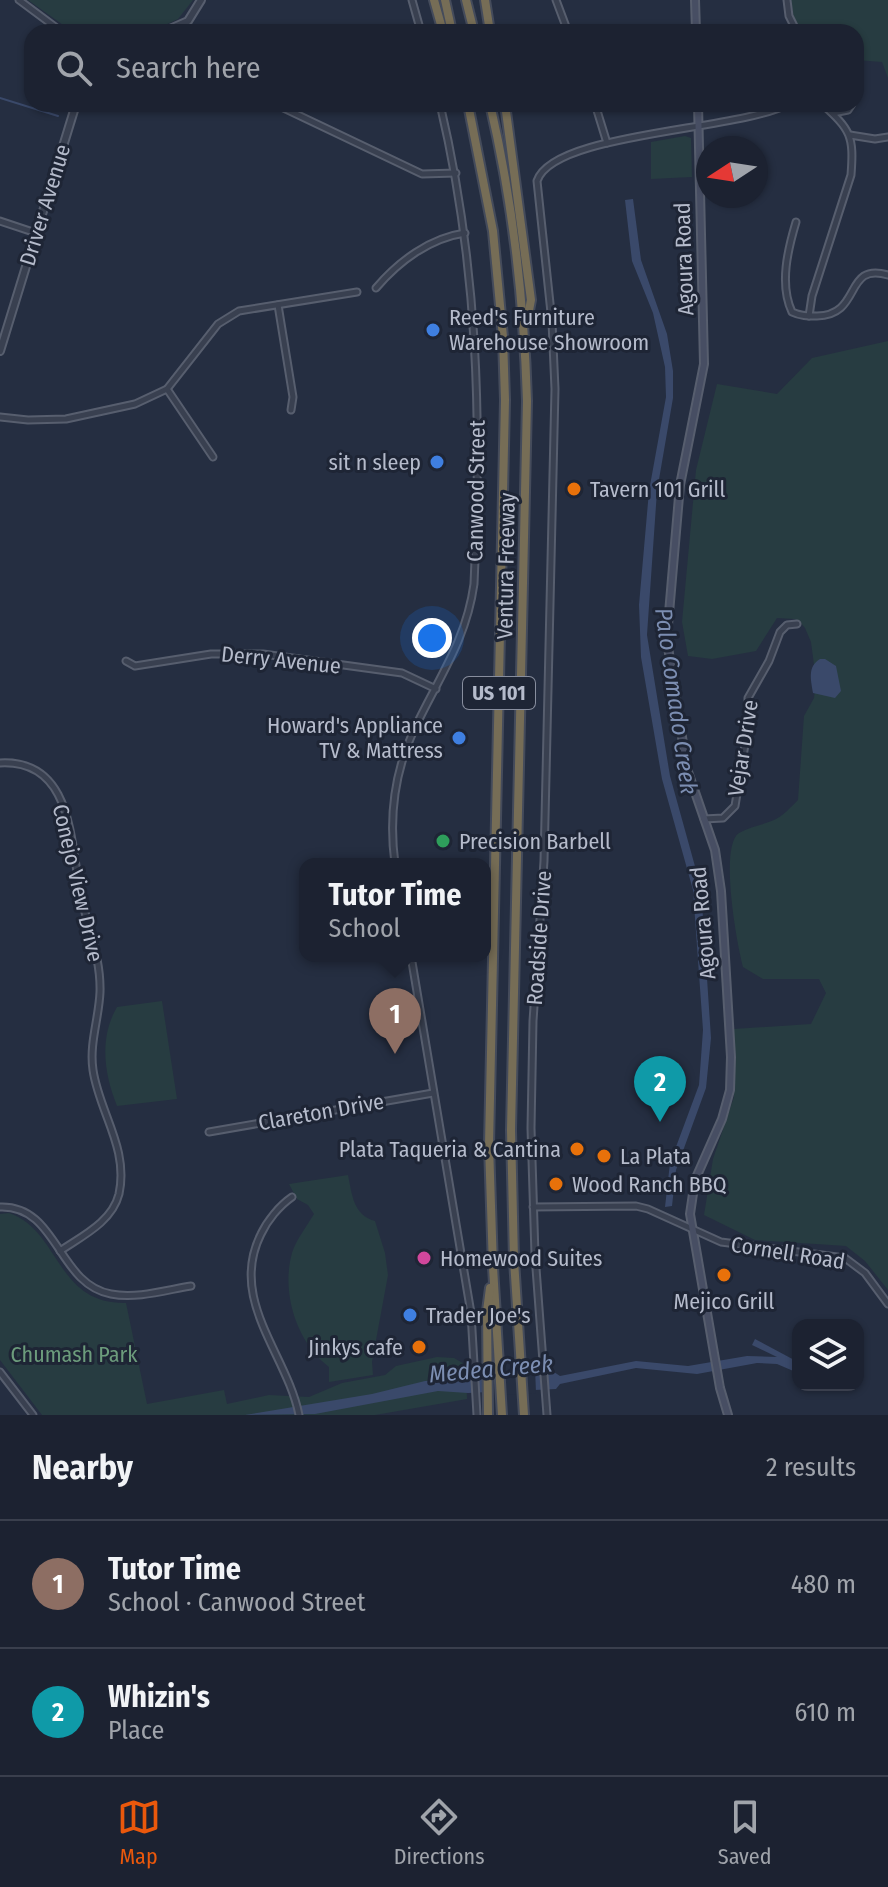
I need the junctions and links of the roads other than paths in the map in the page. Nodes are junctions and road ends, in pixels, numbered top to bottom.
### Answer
1 (19, 0) edge
2 (201, 0) edge
3 (412, 0) edge
4 (434, 0) edge
5 (445, 0) edge
6 (466, 0) edge
7 (485, 0) edge
8 (556, 0) edge
9 (695, 0) edge
10 (787, 0) edge
11 (51, 24) edge
12 (181, 24) edge
13 (419, 24) edge
14 (441, 24) edge
15 (450, 24) edge
16 (472, 24) edge
17 (489, 24) edge
18 (565, 24) edge
19 (696, 24) edge
20 (793, 24) edge
21 (74, 112) edge
22 (292, 112) edge
23 (442, 112) edge
24 (470, 112) edge
25 (492, 112) edge
26 (507, 112) edge
27 (597, 112) edge
28 (698, 112) edge
29 (766, 112) edge
30 (837, 112) edge
31 (832, 113) joint
32 (699, 127) junction
33 (850, 135) junction
34 (888, 137) edge
35 (607, 143) junction
36 (456, 173) junction
37 (0, 221) edge
38 (796, 222) dead end
39 (36, 233) junction
40 (465, 233) junction
41 (888, 275) edge
42 (376, 288) dead end
43 (357, 292) dead end
44 (278, 305) junction
45 (809, 316) junction
46 (525, 330) junction
47 (0, 351) edge
48 (167, 389) junction
49 (291, 410) dead end
50 (0, 417) edge
51 (213, 457) dead end
52 (797, 624) dead end
53 (126, 661) dead end
54 (436, 689) junction
55 (0, 763) edge
56 (704, 819) junction
57 (394, 858) edge
58 (412, 962) edge
59 (433, 1093) junction
60 (209, 1132) dead end
61 (292, 1197) dead end
62 (0, 1207) edge
63 (533, 1207) junction
64 (691, 1230) junction
65 (60, 1251) junction
66 (191, 1286) dead end
67 (888, 1304) edge
68 (494, 1360) junction
69 (0, 1372) edge
70 (2, 1380) edge
71 (33, 1415) edge
72 (299, 1415) edge
73 (477, 1415) edge
74 (488, 1415) edge
75 (502, 1415) edge
76 (524, 1415) edge
77 (547, 1415) edge
78 (725, 1415) edge

1 - 11 street
2 - 12 street
3 - 13 street
4 - 14 highway
5 - 15 highway
6 - 16 highway
7 - 17 highway
8 - 18 street
9 - 19 main road
10 - 20 street
21 - 39 street, Driver Avenue
22 - 36 street
23 - 36 street, Canwood Street
24 - 68 highway, Ventura Freeway / US 101
25 - 46 highway, Ventura Freeway / US 101
26 - 46 highway
27 - 35 street
28 - 32 main road, Agoura Road
29 - 32 street
30 - 31 street
31 - 33 street
32 - 35 street
32 - 56 main road, Agoura Road
33 - 34 street
33 - 45 street
35 - 63 street, Roadside Drive
36 - 40 street, Canwood Street
37 - 39 street
38 - 45 street
39 - 47 street, Driver Avenue
40 - 42 street
40 - 54 street, Canwood Street
41 - 45 street
43 - 44 street
44 - 48 street
44 - 49 street
46 - 76 highway, Ventura Freeway / US 101
48 - 50 street
48 - 51 street
52 - 56 street, Vejar Drive
53 - 54 street, Derry Avenue
54 - 57 street, Canwood Street
55 - 65 street, Conejo View Drive
56 - 64 main road, Agoura Road
58 - 59 street
59 - 60 street, Clareton Drive
59 - 73 street
61 - 72 street
62 - 65 street
63 - 64 street, Cornell Road
63 - 77 street, Roadside Drive
64 - 67 street, Cornell Road
64 - 78 main road, Agoura Road
65 - 66 street
68 - 74 highway
68 - 75 highway, Ventura Freeway / US 101
69 - 70 street
70 - 71 street

